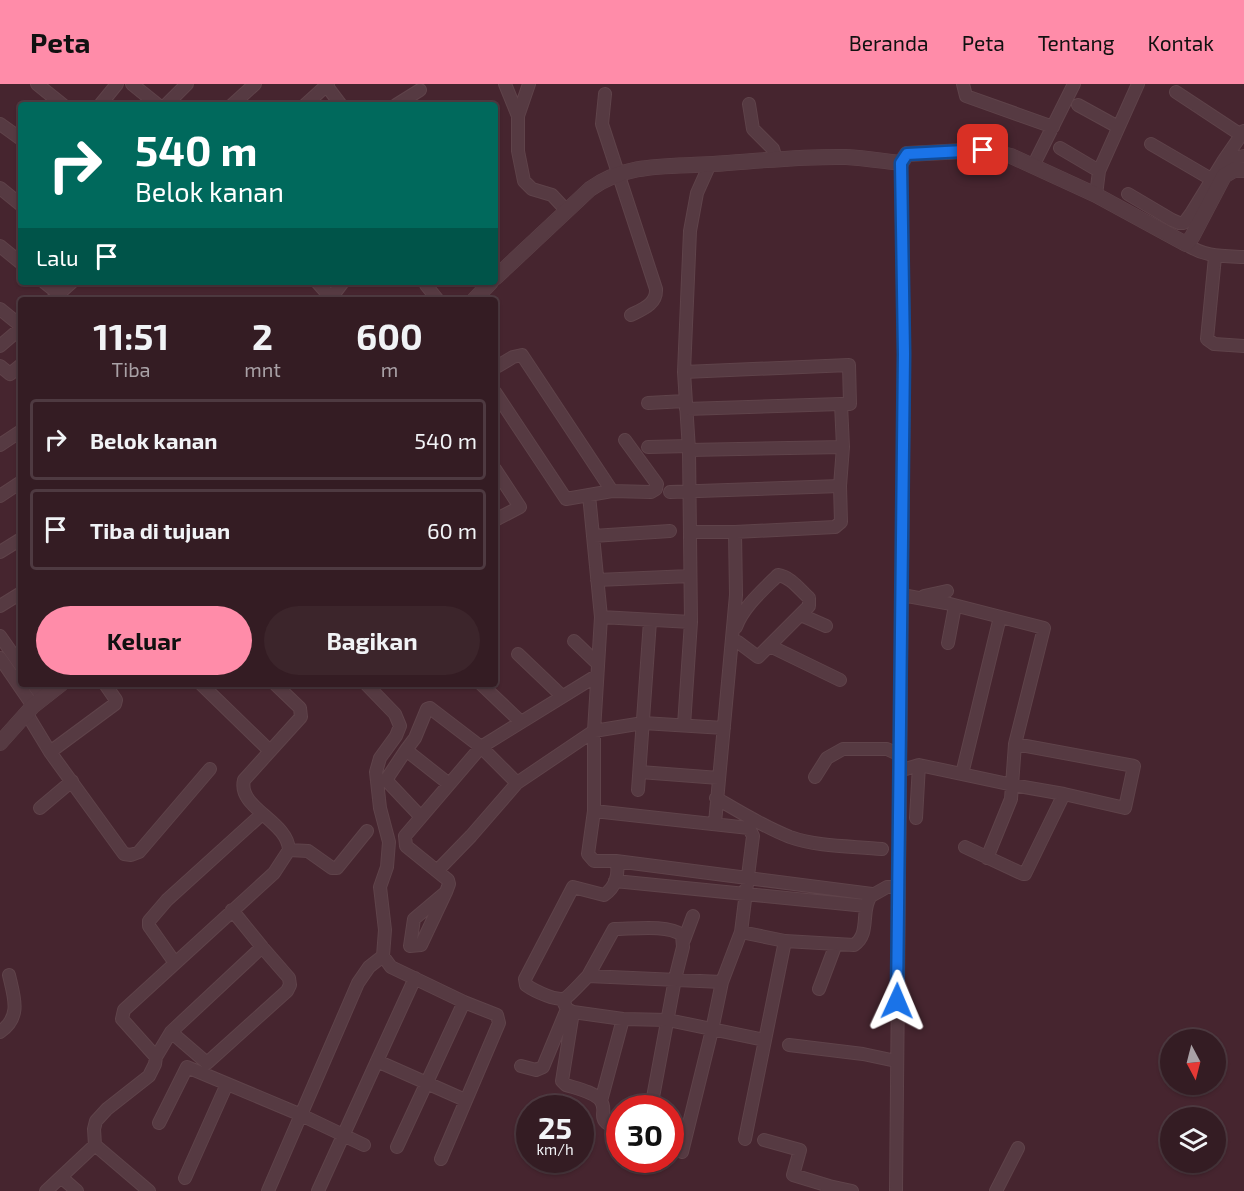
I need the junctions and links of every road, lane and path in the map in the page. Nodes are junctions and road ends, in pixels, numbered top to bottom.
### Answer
1 (37, 84) edge
2 (117, 84) edge
3 (132, 84) edge
4 (187, 84) edge
5 (255, 84) edge
6 (505, 84) edge
7 (529, 84) edge
8 (963, 84) edge
9 (1074, 84) edge
10 (1138, 84) edge
11 (327, 85) edge
12 (420, 90) dead end
13 (1176, 92) dead end
14 (606, 94) dead end
15 (59, 102) edge
16 (102, 102) edge
17 (149, 102) edge
18 (169, 102) edge
19 (235, 102) edge
20 (308, 102) edge
21 (339, 102) edge
22 (401, 102) edge
23 (749, 104) dead end
24 (1078, 105) dead end
25 (518, 116) junction
26 (0, 123) edge
27 (1053, 127) junction
28 (1118, 127) junction
29 (1242, 133) edge
30 (18, 137) edge
31 (1151, 144) dead end
32 (1060, 148) dead end
33 (1244, 158) edge
34 (777, 159) junction
35 (904, 159) junction
36 (1224, 160) junction
37 (710, 164) junction
38 (1033, 166) junction
39 (1099, 171) junction
40 (619, 174) junction
41 (1211, 179) junction
42 (0, 188) edge
43 (1128, 194) dead end
44 (1096, 195) junction
45 (18, 203) edge
46 (566, 210) junction
47 (1185, 243) junction
48 (0, 246) edge
49 (1215, 257) junction
50 (1244, 257) edge
51 (18, 261) edge
52 (498, 275) edge
53 (69, 285) edge
54 (319, 285) edge
55 (426, 285) dead end
56 (488, 285) edge
57 (55, 297) edge
58 (330, 297) edge
59 (436, 297) edge
60 (477, 297) edge
61 (0, 309) edge
62 (631, 315) dead end
63 (18, 324) edge
64 (18, 330) edge
65 (0, 346) edge
66 (1244, 346) edge
67 (498, 364) edge
68 (0, 366) edge
69 (18, 367) edge
70 (684, 372) junction
71 (498, 397) edge
72 (648, 403) dead end
73 (841, 404) junction
74 (686, 405) junction
75 (18, 433) edge
76 (625, 440) dead end
77 (0, 445) edge
78 (648, 447) dead end
79 (843, 447) junction
80 (689, 448) junction
81 (498, 474) edge
82 (18, 484) edge
83 (840, 486) junction
84 (612, 491) junction
85 (689, 491) junction
86 (670, 492) dead end
87 (589, 495) junction
88 (0, 496) edge
89 (498, 518) edge
90 (670, 531) dead end
91 (691, 532) junction
92 (735, 532) junction
93 (593, 536) junction
94 (18, 541) edge
95 (0, 552) edge
96 (690, 576) junction
97 (597, 580) junction
98 (947, 591) dead end
99 (18, 595) edge
100 (902, 595) junction
101 (920, 597) junction
102 (0, 606) edge
103 (955, 606) junction
104 (801, 615) junction
105 (601, 617) junction
106 (1000, 617) junction
107 (650, 621) junction
108 (691, 622) junction
109 (826, 626) dead end
110 (0, 636) edge
111 (574, 641) dead end
112 (735, 641) junction
113 (948, 643) dead end
114 (770, 646) junction
115 (518, 654) dead end
116 (0, 658) edge
117 (18, 662) edge
118 (597, 670) junction
119 (840, 680) dead end
120 (18, 683) edge
121 (21, 687) edge
122 (33, 687) edge
123 (57, 687) edge
124 (107, 687) edge
125 (204, 687) edge
126 (278, 687) edge
127 (369, 687) edge
128 (484, 687) edge
129 (562, 696) junction
130 (34, 706) junction
131 (520, 721) junction
132 (643, 723) junction
133 (684, 725) junction
134 (724, 728) junction
135 (594, 731) junction
136 (0, 743) edge
137 (1015, 744) junction
138 (481, 747) junction
139 (406, 750) junction
140 (270, 751) junction
141 (50, 752) junction
142 (900, 755) junction
143 (919, 765) junction
144 (210, 769) dead end
145 (899, 771) junction
146 (640, 772) junction
147 (962, 774) junction
148 (815, 777) dead end
149 (719, 778) junction
150 (72, 781) junction
151 (517, 783) junction
152 (449, 784) junction
153 (1013, 786) junction
154 (638, 789) dead end
155 (1064, 794) junction
156 (716, 798) junction
157 (40, 808) dead end
158 (594, 812) junction
159 (262, 814) junction
160 (421, 817) junction
161 (916, 819) dead end
162 (715, 824) junction
163 (765, 824) junction
164 (367, 831) dead end
165 (753, 836) junction
166 (965, 847) dead end
167 (882, 849) dead end
168 (289, 850) junction
169 (987, 858) junction
170 (616, 861) junction
171 (437, 871) junction
172 (749, 878) junction
173 (615, 881) junction
174 (898, 887) junction
175 (446, 892) dead end
176 (747, 893) junction
177 (869, 900) junction
178 (232, 910) junction
179 (693, 916) dead end
180 (741, 932) junction
181 (684, 940) junction
182 (785, 941) junction
183 (836, 944) junction
184 (262, 946) junction
185 (383, 956) junction
186 (175, 963) junction
187 (9, 975) dead end
188 (588, 976) junction
189 (415, 978) junction
190 (675, 979) junction
191 (722, 982) junction
192 (819, 989) dead end
193 (464, 1002) junction
194 (567, 1007) junction
195 (623, 1020) junction
196 (668, 1020) junction
197 (712, 1030) junction
198 (0, 1032) edge
199 (171, 1032) junction
200 (764, 1040) junction
201 (789, 1045) dead end
202 (156, 1058) junction
203 (377, 1061) junction
204 (896, 1061) junction
205 (521, 1066) dead end
206 (536, 1070) junction
207 (562, 1081) junction
208 (227, 1084) junction
209 (425, 1084) junction
210 (654, 1095) edge
211 (465, 1100) junction
212 (601, 1101) junction
213 (299, 1114) junction
214 (606, 1121) edge
215 (159, 1124) dead end
216 (343, 1134) junction
217 (745, 1139) dead end
218 (764, 1140) dead end
219 (684, 1144) edge
220 (95, 1145) junction
221 (364, 1145) dead end
222 (398, 1147) dead end
223 (1018, 1148) dead end
224 (441, 1159) dead end
225 (61, 1177) junction
226 (185, 1179) dead end
227 (828, 1189) edge
228 (46, 1191) edge
229 (77, 1191) edge
230 (149, 1191) edge
231 (268, 1191) edge
232 (318, 1191) edge
233 (852, 1191) edge
234 (896, 1191) edge
235 (996, 1191) edge

1 - 15 street
2 - 16 street
3 - 17 street
4 - 18 street
5 - 19 street
6 - 25 street
7 - 25 street
8 - 27 street
9 - 27 street
10 - 28 street
11 - 20 street
11 - 21 street
12 - 22 street
13 - 29 street
14 - 40 street
23 - 34 street
24 - 28 street
25 - 46 street
26 - 30 street
27 - 38 street
28 - 39 street
29 - 36 street
31 - 41 street
32 - 39 street
33 - 36 street
33 - 47 street
34 - 35 street
34 - 37 street
35 - 38 street
35 - 100 street
36 - 41 street
37 - 40 street
37 - 70 street
38 - 44 street
39 - 44 street
40 - 46 street
40 - 62 street
41 - 43 street
42 - 45 street
44 - 47 street
46 - 52 street
47 - 49 street
48 - 51 street
49 - 50 street
49 - 66 street
53 - 57 street
54 - 58 street
55 - 59 street
56 - 60 street
61 - 63 street
64 - 65 street
67 - 84 street
68 - 69 street
70 - 73 street
70 - 74 street
71 - 87 street
72 - 74 street
73 - 74 street
73 - 79 street
74 - 80 street
75 - 77 street
76 - 84 street
78 - 80 street
79 - 80 street
79 - 83 street
80 - 85 street
81 - 89 street
82 - 88 street
83 - 85 street
83 - 92 street
84 - 87 street
85 - 86 street
85 - 91 street
87 - 93 street
90 - 93 street
91 - 92 street
91 - 96 street
92 - 112 street
93 - 97 street
94 - 95 street
96 - 97 street
96 - 108 street
97 - 105 street
98 - 101 street
99 - 102 street
100 - 101 street
100 - 142 street
101 - 103 street
103 - 106 street
103 - 113 street
104 - 109 street
104 - 112 street
104 - 114 street
105 - 107 street
105 - 118 street
106 - 137 street
106 - 147 street
107 - 108 street
107 - 132 street
108 - 133 street
110 - 117 street
111 - 118 street
112 - 114 street
112 - 134 street
114 - 119 street
115 - 129 street
116 - 120 street
118 - 129 street
118 - 135 street
121 - 130 street
122 - 130 street
123 - 130 street
124 - 141 street
125 - 140 street
126 - 140 street
127 - 185 street
128 - 131 street
129 - 131 street
130 - 136 street
130 - 141 street
131 - 138 street
132 - 133 street
132 - 135 street
132 - 146 street
133 - 134 street
134 - 149 street
135 - 151 street
135 - 158 street
137 - 153 street
137 - 155 street
138 - 139 street
138 - 151 street
138 - 152 street
139 - 152 street
139 - 160 street
140 - 159 street
141 - 150 street
142 - 145 street
142 - 148 street
143 - 145 street
143 - 147 street
143 - 161 street
144 - 150 street
145 - 174 street
146 - 149 street
146 - 154 street
147 - 153 street
149 - 156 street
150 - 157 street
151 - 171 street
152 - 160 street
153 - 155 street
153 - 169 street
155 - 169 street
156 - 162 street
156 - 163 street
158 - 162 street
158 - 170 street
159 - 168 street
159 - 186 street
160 - 171 street
162 - 165 street
163 - 165 street
163 - 167 street
164 - 168 street
165 - 172 street
166 - 169 street
168 - 178 street
170 - 172 street
170 - 173 street
171 - 175 street
172 - 176 street
172 - 177 street
173 - 176 street
173 - 194 street
174 - 177 street
174 - 204 street
176 - 177 street
176 - 180 street
177 - 183 street
178 - 184 street
178 - 186 street
179 - 181 street
180 - 182 street
180 - 191 street
181 - 188 street
181 - 190 street
182 - 183 street
182 - 200 street
183 - 192 street
184 - 199 street
184 - 199 street
185 - 189 street
185 - 213 street
186 - 202 street
187 - 198 street
188 - 190 street
188 - 194 street
189 - 193 street
189 - 203 street
190 - 191 street
190 - 196 street
191 - 197 street
193 - 209 street
193 - 211 street
194 - 195 street
194 - 206 street
194 - 207 street
195 - 196 street
195 - 212 street
196 - 197 street
196 - 210 street
197 - 200 street
197 - 219 street
199 - 202 street
200 - 217 street
201 - 204 street
202 - 220 street
203 - 209 street
203 - 216 street
204 - 234 street
205 - 206 street
206 - 207 street
207 - 212 street
208 - 213 street
208 - 215 street
208 - 226 street
209 - 211 street
209 - 222 street
211 - 224 street
212 - 214 street
213 - 216 street
213 - 231 street
216 - 221 street
216 - 232 street
218 - 227 street
220 - 225 street
220 - 230 street
223 - 235 street
225 - 228 street
225 - 229 street
227 - 233 street

